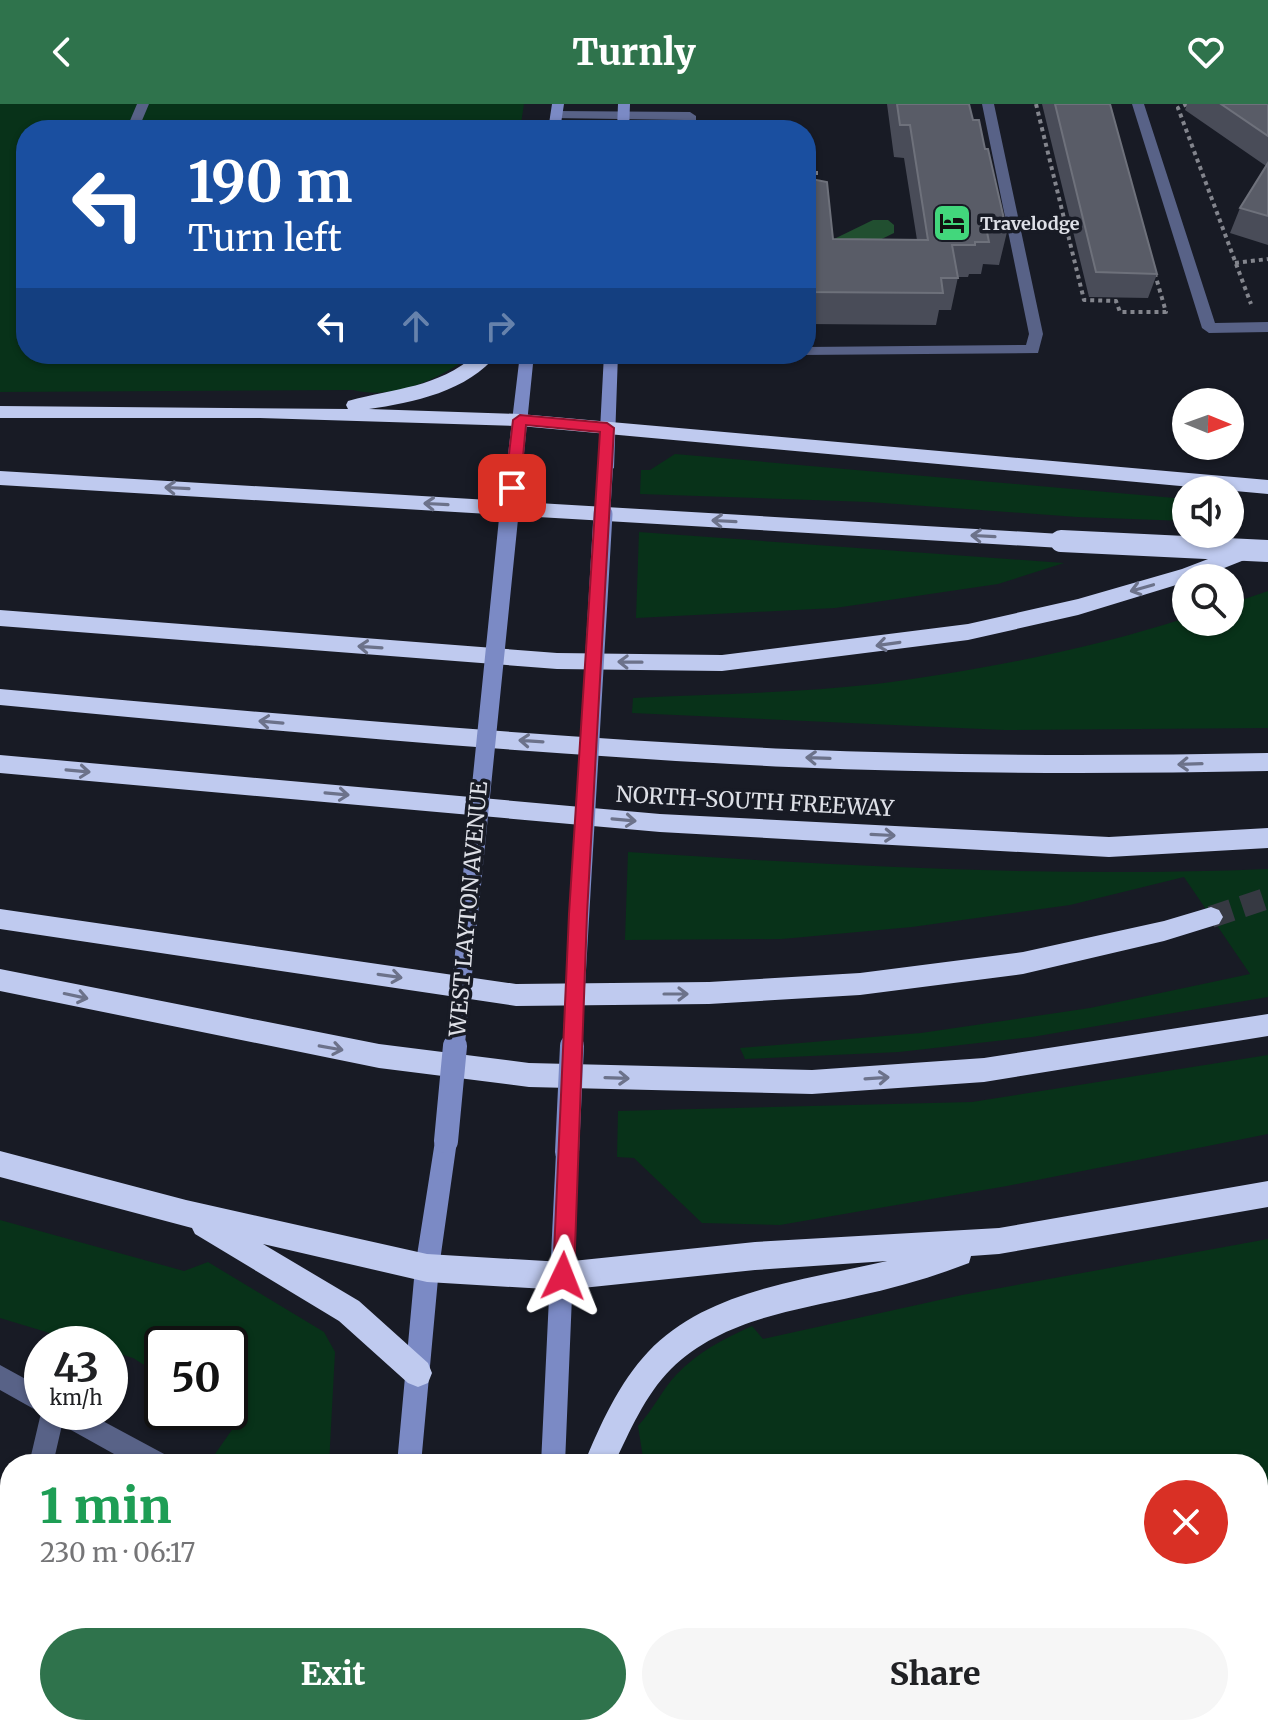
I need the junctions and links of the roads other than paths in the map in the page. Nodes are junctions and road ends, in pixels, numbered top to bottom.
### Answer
1 (988, 104) edge
2 (1138, 104) edge
3 (557, 109) edge
4 (624, 110) edge
5 (690, 120) edge
6 (1268, 327) edge
7 (816, 352) edge
8 (477, 364) edge
9 (526, 364) edge
10 (610, 364) edge
11 (0, 412) edge
12 (260, 412) junction
13 (520, 420) junction
14 (607, 428) junction
15 (0, 478) edge
16 (1262, 487) edge
17 (1268, 543) edge
18 (1268, 551) edge
19 (0, 618) edge
20 (0, 697) edge
21 (1268, 762) edge
22 (0, 764) edge
23 (1268, 838) edge
24 (1211, 917) tunnel mouth
25 (0, 919) edge
26 (0, 980) edge
27 (1268, 1025) edge
28 (0, 1164) edge
29 (1268, 1194) edge
30 (186, 1213) junction
31 (999, 1241) junction
32 (427, 1268) junction
33 (563, 1276) junction
34 (418, 1373) junction
35 (0, 1377) edge
36 (24, 1391) edge
37 (49, 1430) edge
38 (95, 1430) edge
39 (43, 1454) edge
40 (139, 1454) edge
41 (410, 1454) edge
42 (554, 1454) edge
43 (604, 1454) edge

1 - 7 lane
2 - 6 lane
3 - 4 lane
4 - 5 lane
8 - 12 highway
9 - 13 main road, WEST LAYTON AVENUE
10 - 14 main road
11 - 12 highway
12 - 13 highway
13 - 14 highway
13 - 32 main road, WEST LAYTON AVENUE, bridge
14 - 16 highway
14 - 33 main road, bridge
18 -> 15 highway, bridge
17 -> 19 highway
21 -> 20 highway, NORTH-SOUTH FREEWAY
22 -> 23 highway, NORTH-SOUTH FREEWAY
25 -> 24 highway
26 -> 27 highway
28 - 30 highway
29 - 31 highway
30 - 32 highway
30 - 34 highway
31 - 33 highway
31 - 43 highway
32 - 33 highway
32 - 34 main road, WEST LAYTON AVENUE
33 - 42 main road
34 - 41 main road, WEST LAYTON AVENUE
35 - 36 lane
37 - 39 lane
38 - 40 lane

